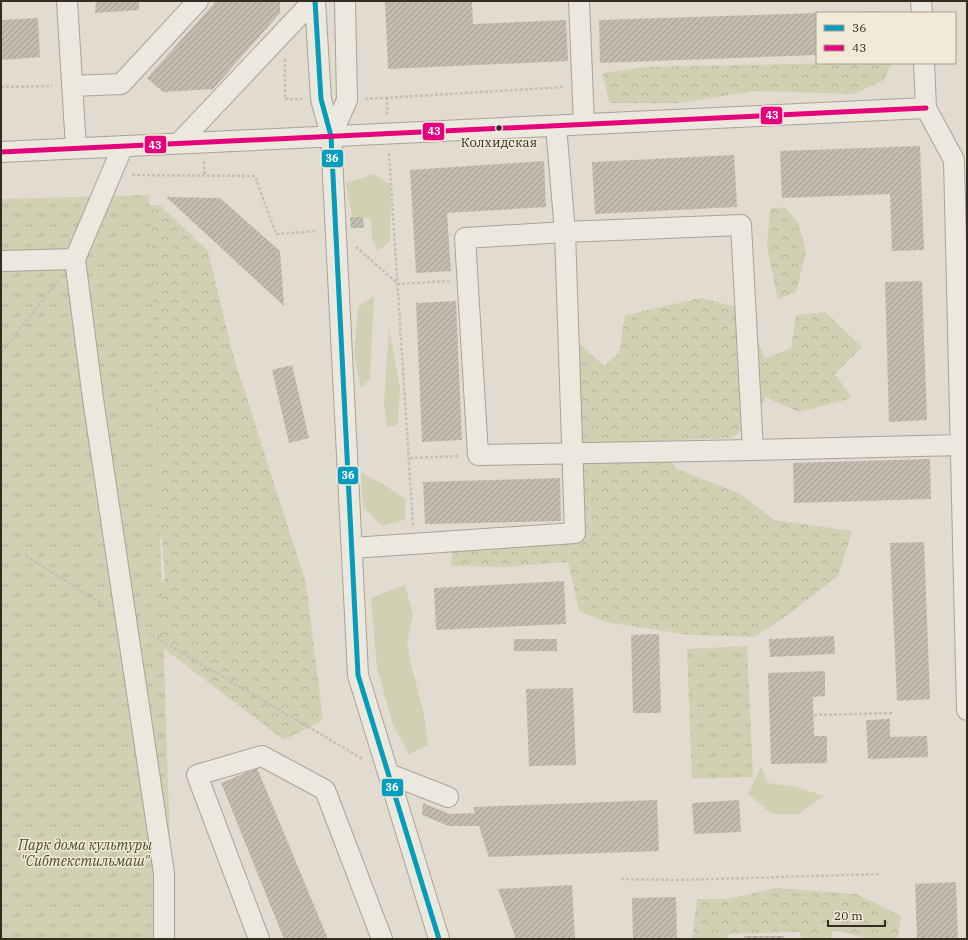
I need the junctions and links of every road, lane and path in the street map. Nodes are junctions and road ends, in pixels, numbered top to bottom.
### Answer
1 (67, 1) edge
2 (198, 1) edge
3 (314, 1) edge
4 (345, 1) edge
5 (579, 1) edge
6 (921, 1) edge
7 (922, 12) edge
8 (924, 64) edge
9 (72, 86) junction
10 (582, 86) junction
11 (1, 87) edge
12 (386, 97) junction
13 (285, 99) dead end
14 (321, 99) junction
15 (347, 100) junction
16 (926, 108) junction
17 (584, 124) junction
18 (556, 126) junction
19 (389, 133) junction
20 (331, 136) junction
21 (179, 143) junction
22 (123, 146) junction
23 (76, 148) junction
24 (1, 152) edge
25 (112, 175) junction
26 (336, 230) junction
27 (565, 232) junction
28 (75, 259) junction
29 (1, 261) edge
30 (468, 279) junction
31 (398, 284) junction
32 (962, 313) edge
33 (1, 353) edge
34 (961, 445) junction
35 (753, 450) junction
36 (573, 454) junction
37 (478, 455) junction
38 (410, 458) junction
39 (414, 544) junction
40 (352, 548) junction
41 (26, 556) dead end
42 (126, 620) junction
43 (966, 624) edge
44 (967, 710) edge
45 (892, 713) dead end
46 (814, 715) dead end
47 (389, 774) junction
48 (448, 797) dead end
49 (882, 874) dead end
50 (621, 879) dead end
51 (164, 939) edge
52 (259, 939) edge
53 (382, 939) edge
54 (439, 939) edge

1 - 9 street
2 - 9 street
3 - 14 street
3 - 21 street
4 - 15 street
5 - 10 street
6 - 7 street
8 - 16 street
9 - 11 path
9 - 23 street
10 - 12 path
10 - 17 street
12 - 15 path
12 - 19 path
13 - 14 path
14 - 20 street
15 - 20 street
16 - 17 street
16 - 32 street
17 - 18 street
18 - 19 street
18 - 27 street
19 - 20 street
19 - 31 path
20 - 21 street
20 - 26 street
21 - 22 street
22 - 23 street
22 - 25 street
23 - 24 street
25 - 26 path
25 - 28 street
26 - 31 path
26 - 40 street
27 - 30 street
27 - 35 street
27 - 36 street
28 - 29 street
28 - 33 path
28 - 42 street
30 - 31 path
30 - 37 street
31 - 38 path
32 - 34 street
34 - 35 street
34 - 43 street
35 - 36 street
36 - 37 street
36 - 39 street
37 - 38 path
38 - 39 path
39 - 40 street
40 - 47 street
41 - 42 path
42 - 47 path
42 - 51 street
43 - 44 street
45 - 46 path
47 - 48 street
47 - 54 street
49 - 50 path
52 - 53 street

